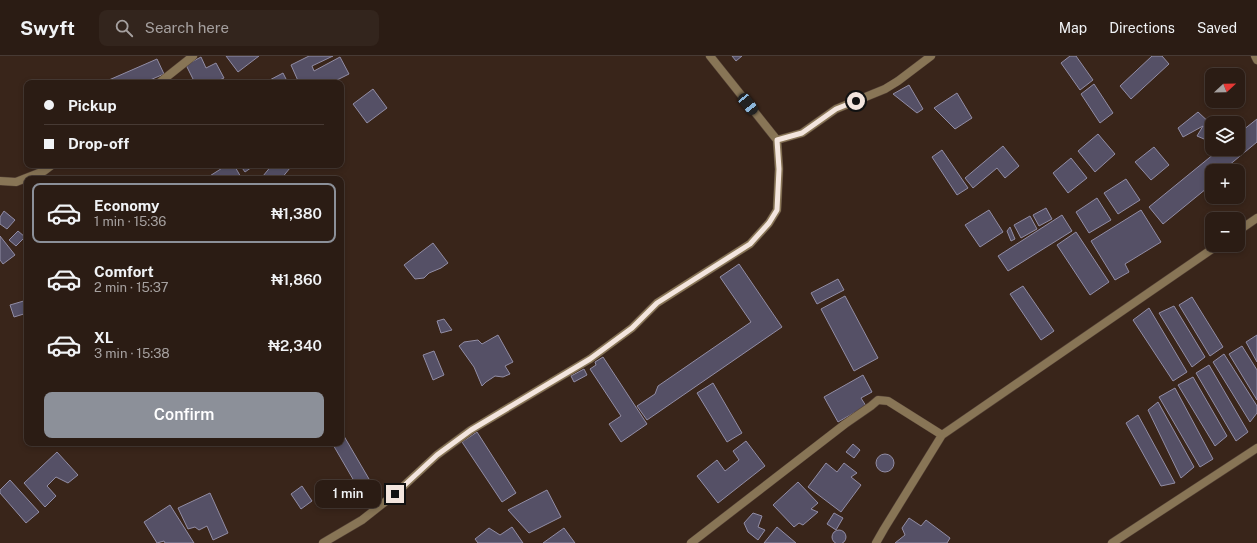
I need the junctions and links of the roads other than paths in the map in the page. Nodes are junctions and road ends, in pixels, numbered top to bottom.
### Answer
1 (193, 56) edge
2 (710, 56) edge
3 (931, 56) edge
4 (1255, 56) edge
5 (1257, 60) edge
6 (163, 80) edge
7 (777, 140) junction
8 (48, 168) edge
9 (31, 176) edge
10 (24, 179) edge
11 (0, 181) edge
12 (1257, 218) edge
13 (1245, 226) edge
14 (1208, 252) edge
15 (942, 434) junction
16 (1257, 448) edge
17 (322, 543) edge
18 (691, 543) edge
19 (876, 543) edge
20 (1112, 543) edge

1 - 6 street
2 - 7 street
3 - 7 street
4 - 5 street
7 - 17 street
8 - 9 street
10 - 11 street
12 - 13 street
14 - 15 street
15 - 18 street
15 - 19 street
16 - 20 street

